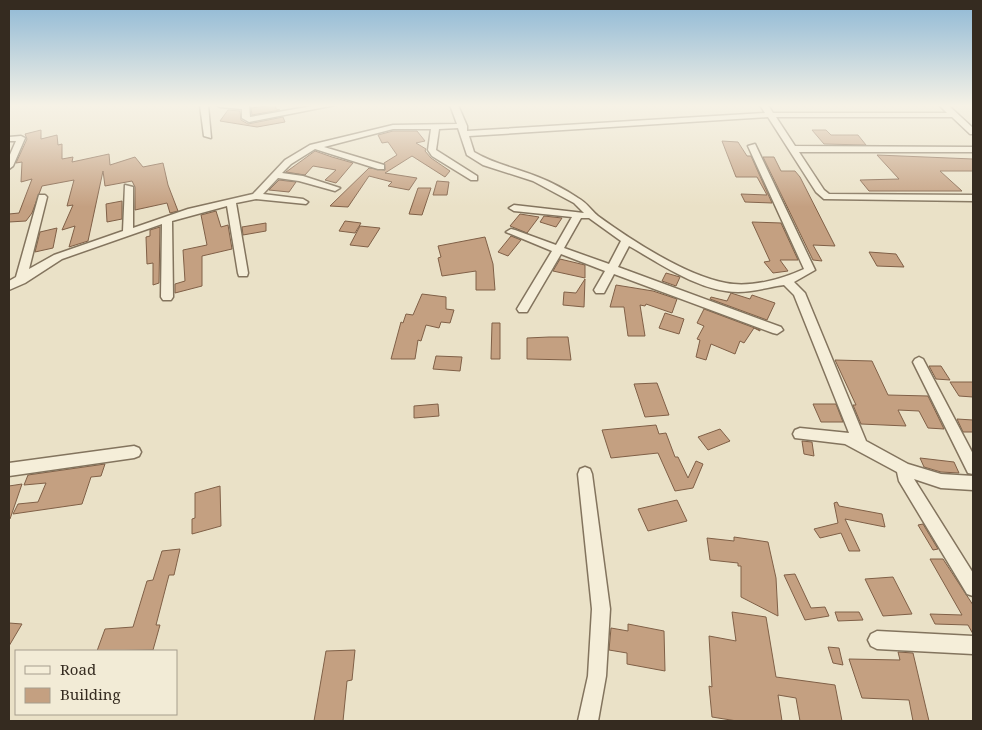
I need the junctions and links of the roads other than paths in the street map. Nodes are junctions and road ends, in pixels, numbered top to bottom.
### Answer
1 (21, 139) edge
2 (343, 139) edge
3 (433, 139) edge
4 (466, 139) edge
5 (787, 139) edge
6 (314, 146) junction
7 (752, 146) dead end
8 (793, 149) junction
9 (973, 149) edge
10 (9, 166) edge
11 (381, 167) dead end
12 (275, 176) junction
13 (474, 178) dead end
14 (128, 186) dead end
15 (335, 188) dead end
16 (42, 196) dead end
17 (256, 196) junction
18 (973, 198) edge
19 (231, 202) junction
20 (303, 202) dead end
21 (514, 208) dead end
22 (578, 216) junction
23 (594, 217) junction
24 (167, 219) junction
25 (128, 232) junction
26 (512, 232) dead end
27 (627, 240) junction
28 (559, 249) junction
29 (612, 268) junction
30 (243, 273) dead end
31 (21, 280) junction
32 (786, 281) junction
33 (9, 286) edge
34 (600, 290) dead end
35 (168, 298) dead end
36 (523, 309) dead end
37 (777, 330) dead end
38 (919, 362) dead end
39 (800, 434) dead end
40 (861, 446) junction
41 (134, 452) dead end
42 (973, 468) edge
43 (904, 469) junction
44 (9, 470) edge
45 (585, 474) dead end
46 (973, 483) edge
47 (973, 588) edge
48 (877, 640) dead end
49 (973, 645) edge
50 (588, 721) edge

1 - 10 street
2 - 6 street
3 - 13 street
4 - 23 street
5 - 8 street
6 - 11 street
6 - 12 street
7 - 32 street
8 - 9 street
8 - 18 street
12 - 15 street
12 - 17 street
14 - 25 street
16 - 31 street
17 - 19 street
17 - 20 street
19 - 24 street
19 - 30 street
21 - 22 street
22 - 23 street
22 - 28 street
23 - 27 street
24 - 25 street
24 - 35 street
25 - 31 street
26 - 28 street
27 - 29 street
27 - 32 street
28 - 29 street
28 - 36 street
29 - 34 street
29 - 37 street
31 - 33 street
32 - 40 street
38 - 42 street
39 - 40 street
40 - 43 street
41 - 44 street
43 - 46 street
43 - 47 street
45 - 50 street
48 - 49 street

